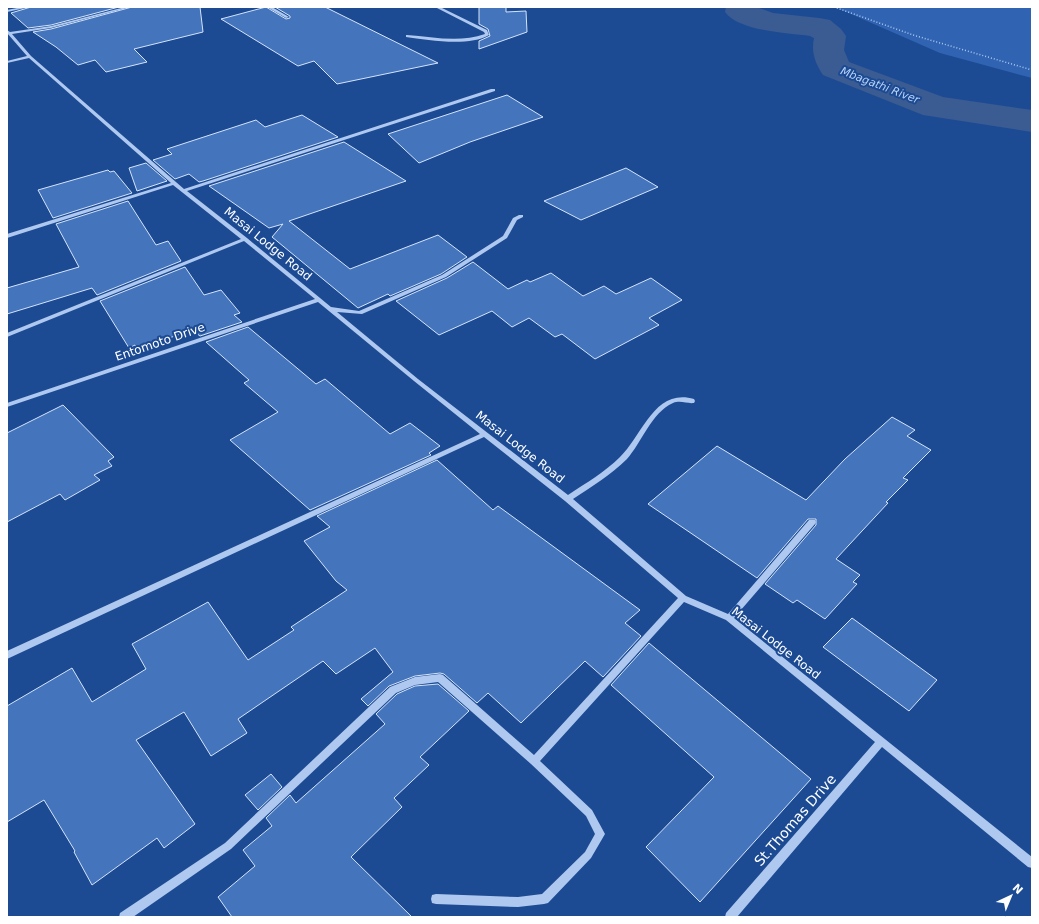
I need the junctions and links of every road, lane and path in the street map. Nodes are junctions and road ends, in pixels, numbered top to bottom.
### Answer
1 (28, 7) edge
2 (129, 7) edge
3 (269, 7) edge
4 (437, 7) edge
5 (834, 7) edge
6 (7, 11) edge
7 (287, 17) dead end
8 (8, 32) edge
9 (407, 36) dead end
10 (30, 56) junction
11 (7, 62) edge
12 (1032, 70) edge
13 (493, 90) dead end
14 (175, 183) junction
15 (183, 191) junction
16 (521, 216) dead end
17 (7, 236) edge
18 (245, 239) junction
19 (319, 300) junction
20 (330, 308) junction
21 (7, 334) edge
22 (692, 401) dead end
23 (7, 405) edge
24 (486, 434) junction
25 (568, 499) junction
26 (812, 522) dead end
27 (683, 598) junction
28 (729, 618) junction
29 (7, 655) edge
30 (881, 742) junction
31 (534, 761) junction
32 (1032, 863) edge
33 (436, 899) dead end
34 (124, 917) edge
35 (730, 917) edge

1 - 6 street
2 - 8 street
3 - 7 street
4 - 9 street
5 - 12 path
8 - 10 street, Masai Lodge Road
10 - 11 street
10 - 14 street, Masai Lodge Road
13 - 15 street
14 - 15 street, Masai Lodge Road
14 - 17 street
15 - 18 street, Masai Lodge Road
16 - 20 street
18 - 19 street, Masai Lodge Road
18 - 21 street
19 - 20 street, Masai Lodge Road
19 - 23 street, Entomoto Drive
20 - 24 street, Masai Lodge Road
22 - 25 street
24 - 25 street, Masai Lodge Road
24 - 29 street
25 - 27 street, Masai Lodge Road
26 - 28 street
27 - 28 street, Masai Lodge Road
27 - 31 street
28 - 30 street, Masai Lodge Road
30 - 32 street, Masai Lodge Road
30 - 35 street, St.Thomas Drive
31 - 33 street
31 - 34 street

